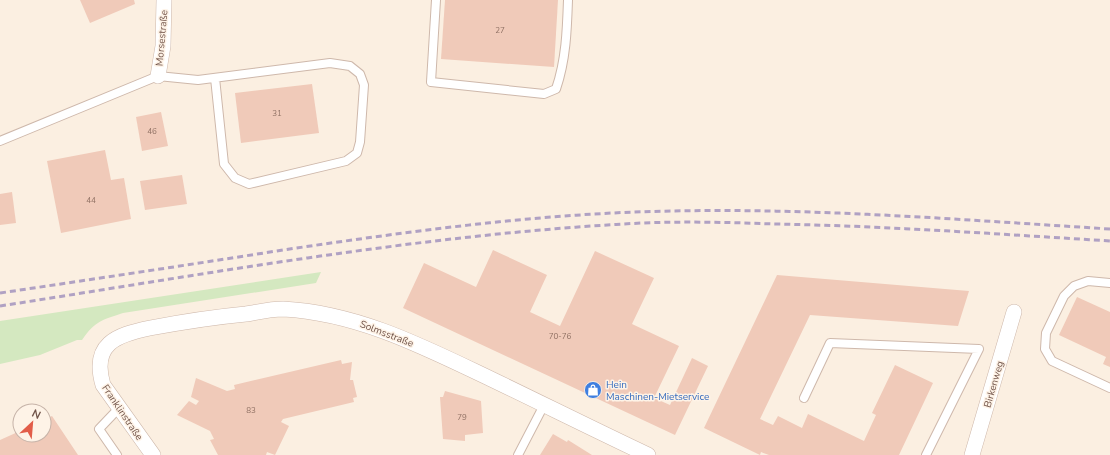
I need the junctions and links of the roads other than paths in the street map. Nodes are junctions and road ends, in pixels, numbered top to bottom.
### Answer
1 (164, 0) edge
2 (436, 0) edge
3 (568, 0) edge
4 (158, 76) junction
5 (215, 78) junction
6 (0, 141) edge
7 (1110, 283) edge
8 (1014, 312) dead end
9 (107, 344) joint
10 (1110, 388) edge
11 (804, 398) dead end
12 (544, 405) junction
13 (119, 408) junction
14 (117, 455) edge
15 (153, 455) edge
16 (518, 455) edge
17 (648, 455) edge
18 (926, 455) edge
19 (972, 455) edge

1 - 4 street, Morsestraße
2 - 3 lane
4 - 5 lane
4 - 6 lane
5 - 5 lane
7 - 10 lane
8 - 19 street, Birkenweg
9 - 12 street, Solmsstraße
9 - 13 street, Franklinstraße
11 - 18 lane
12 - 16 lane
12 - 17 street, Solmsstraße
13 - 14 lane
13 - 15 street, Franklinstraße

